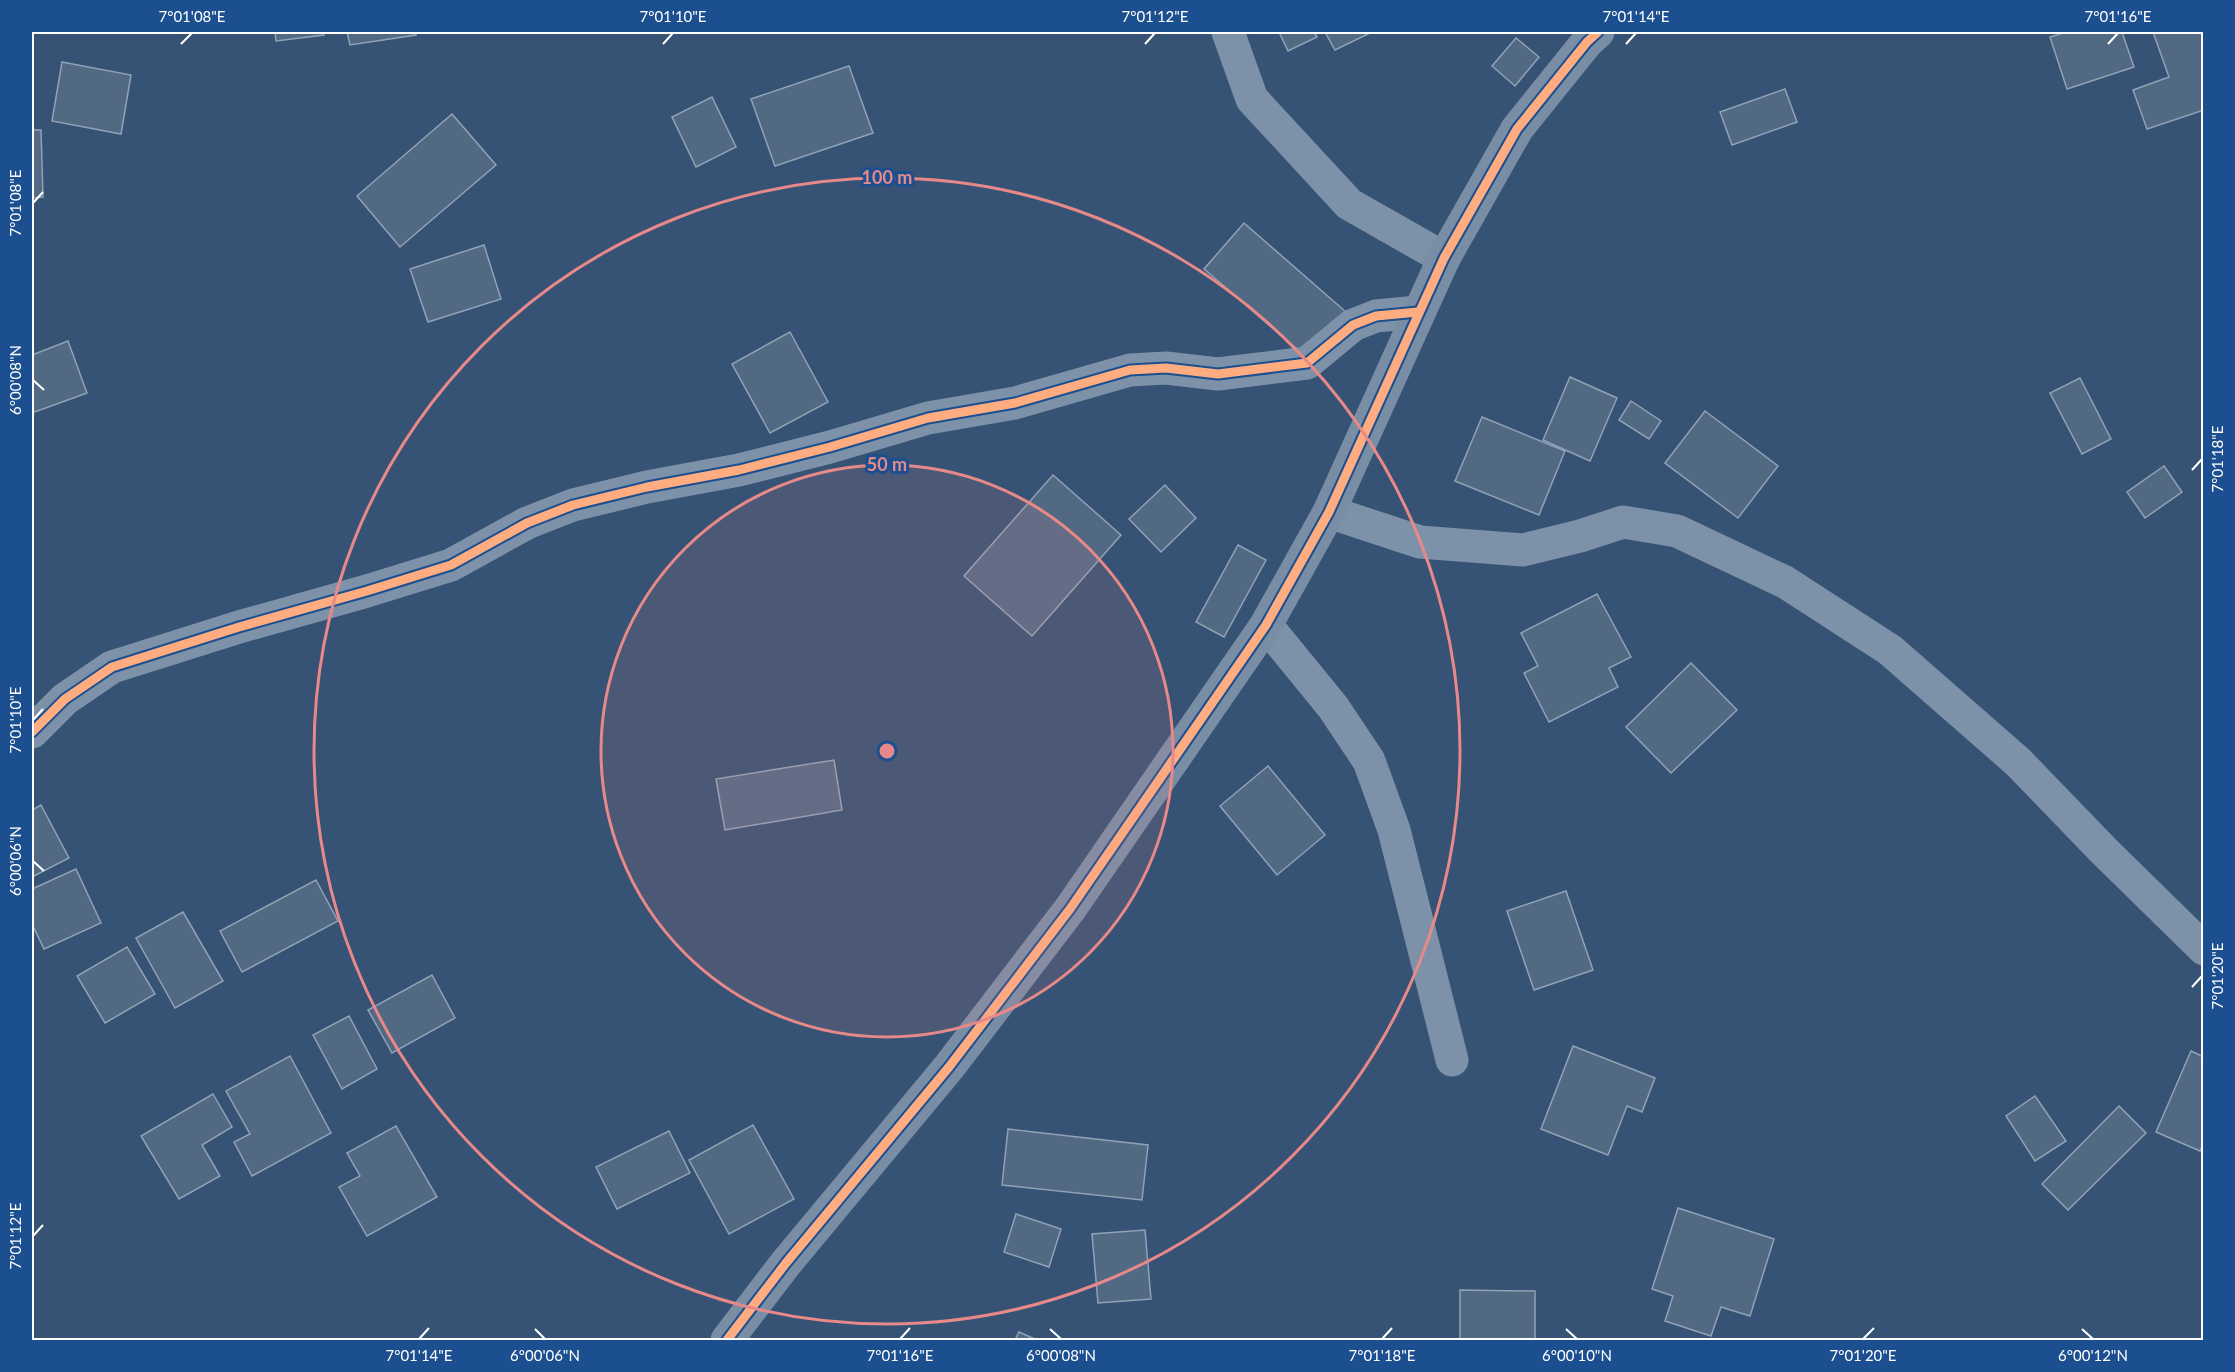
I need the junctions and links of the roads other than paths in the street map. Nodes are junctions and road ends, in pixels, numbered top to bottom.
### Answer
1 (1228, 32) edge
2 (1598, 32) edge
3 (1444, 258) junction
4 (1418, 312) junction
5 (1329, 512) junction
6 (1266, 625) junction
7 (32, 732) edge
8 (2204, 949) edge
9 (1452, 1060) dead end
10 (727, 1341) edge

1 - 3 street
2 - 3 street
3 - 4 street
4 - 5 street
4 - 7 street
5 - 6 street
5 - 8 street
6 - 9 street
6 - 10 street

